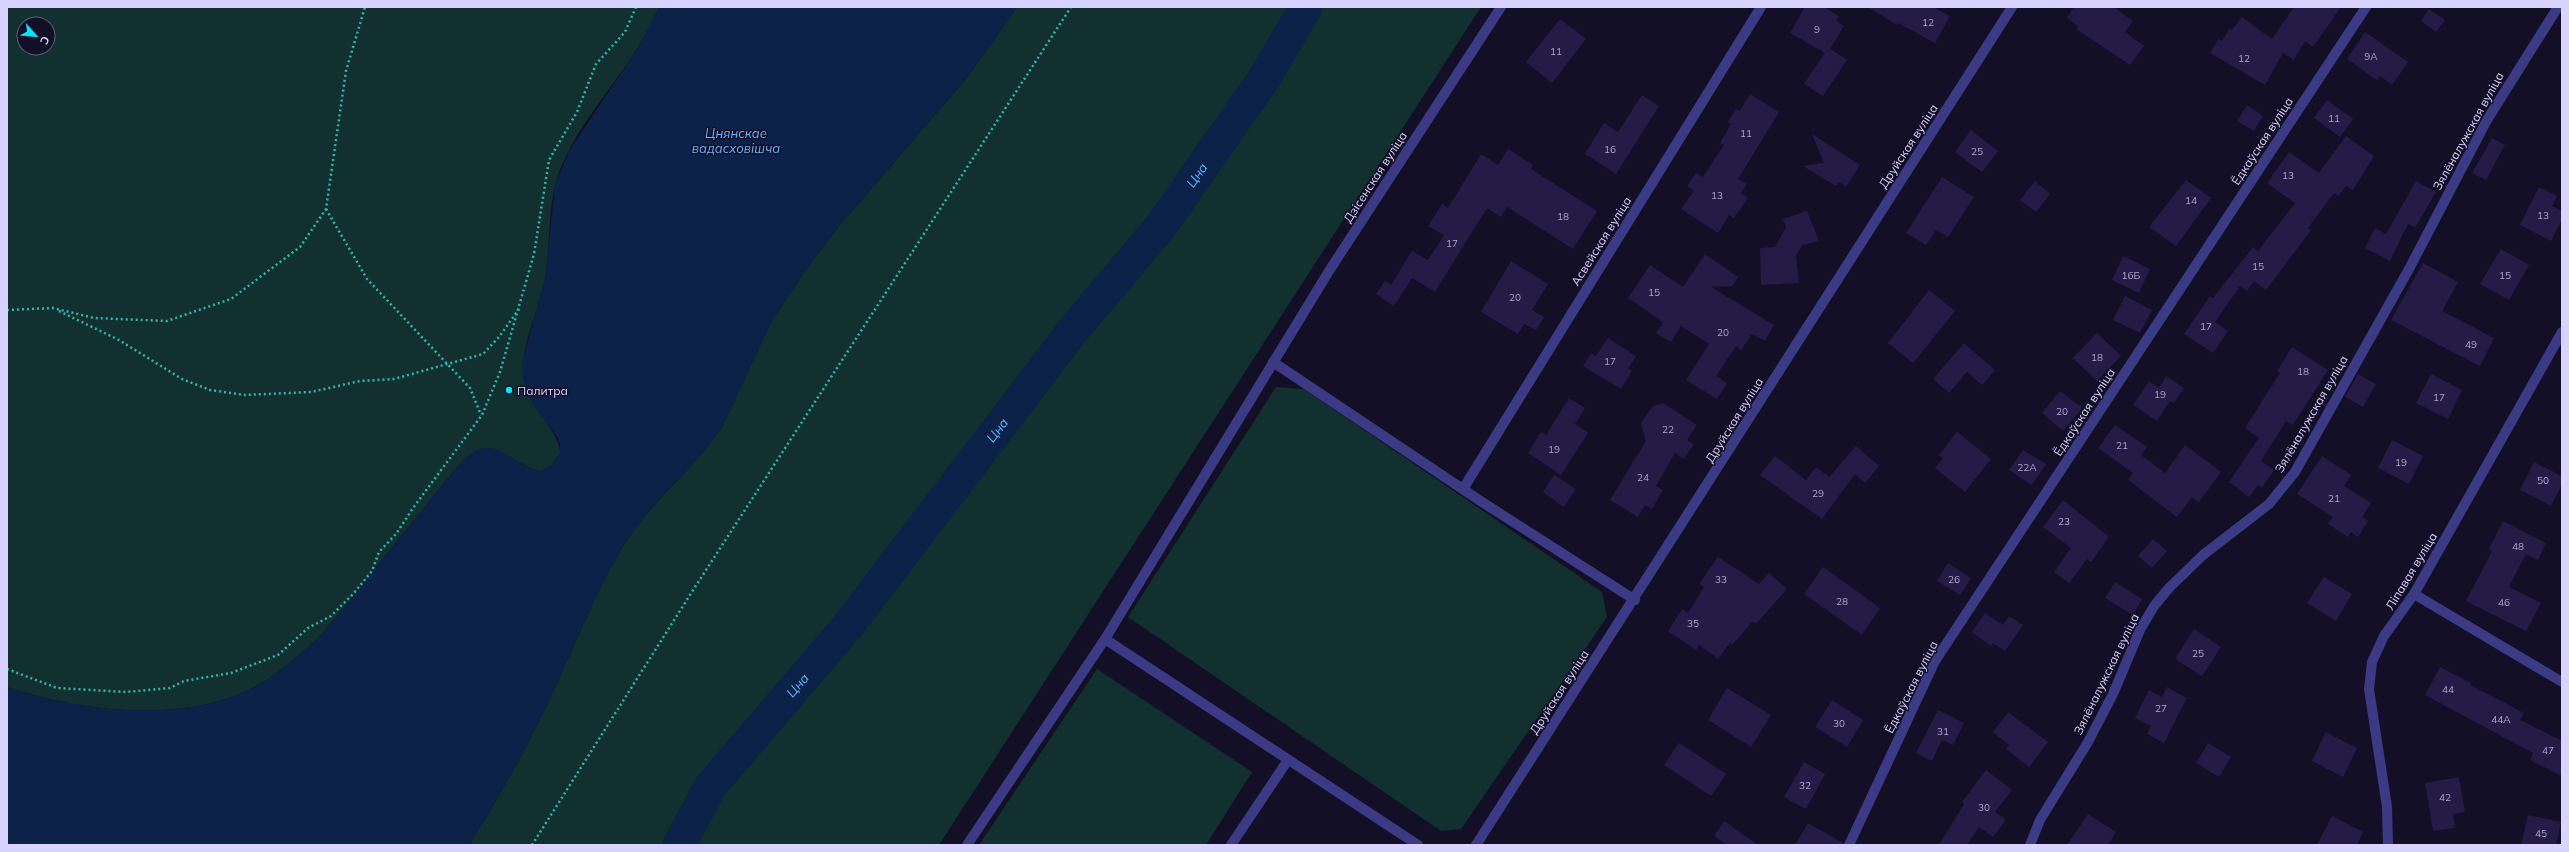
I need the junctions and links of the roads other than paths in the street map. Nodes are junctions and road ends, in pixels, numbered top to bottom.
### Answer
1 (1501, 7) edge
2 (1761, 7) edge
3 (2012, 7) edge
4 (2366, 7) edge
5 (2558, 7) edge
6 (2562, 332) edge
7 (1273, 362) junction
8 (1463, 489) junction
9 (2414, 594) junction
10 (1635, 600) junction
11 (1105, 639) junction
12 (2562, 682) edge
13 (1288, 760) junction
14 (967, 845) edge
15 (1231, 845) edge
16 (1418, 845) edge
17 (1476, 845) edge
18 (1849, 845) edge
19 (2030, 845) edge
20 (2388, 845) edge

1 - 7 street, Дзісенская вуліца
2 - 8 street, Асвейская вуліца
3 - 10 street, Друйская вуліца
4 - 18 street, Ёдкаўская вуліца
5 - 19 street, Зялёналужская вуліца
6 - 9 street, Ліпавая вуліца
7 - 8 street
7 - 11 street, Дзісенская вуліца
8 - 10 street
9 - 12 street
9 - 20 street, Ліпавая вуліца
10 - 17 street, Друйская вуліца
11 - 13 street
11 - 14 street, Дзісенская вуліца
13 - 15 street
13 - 16 street

